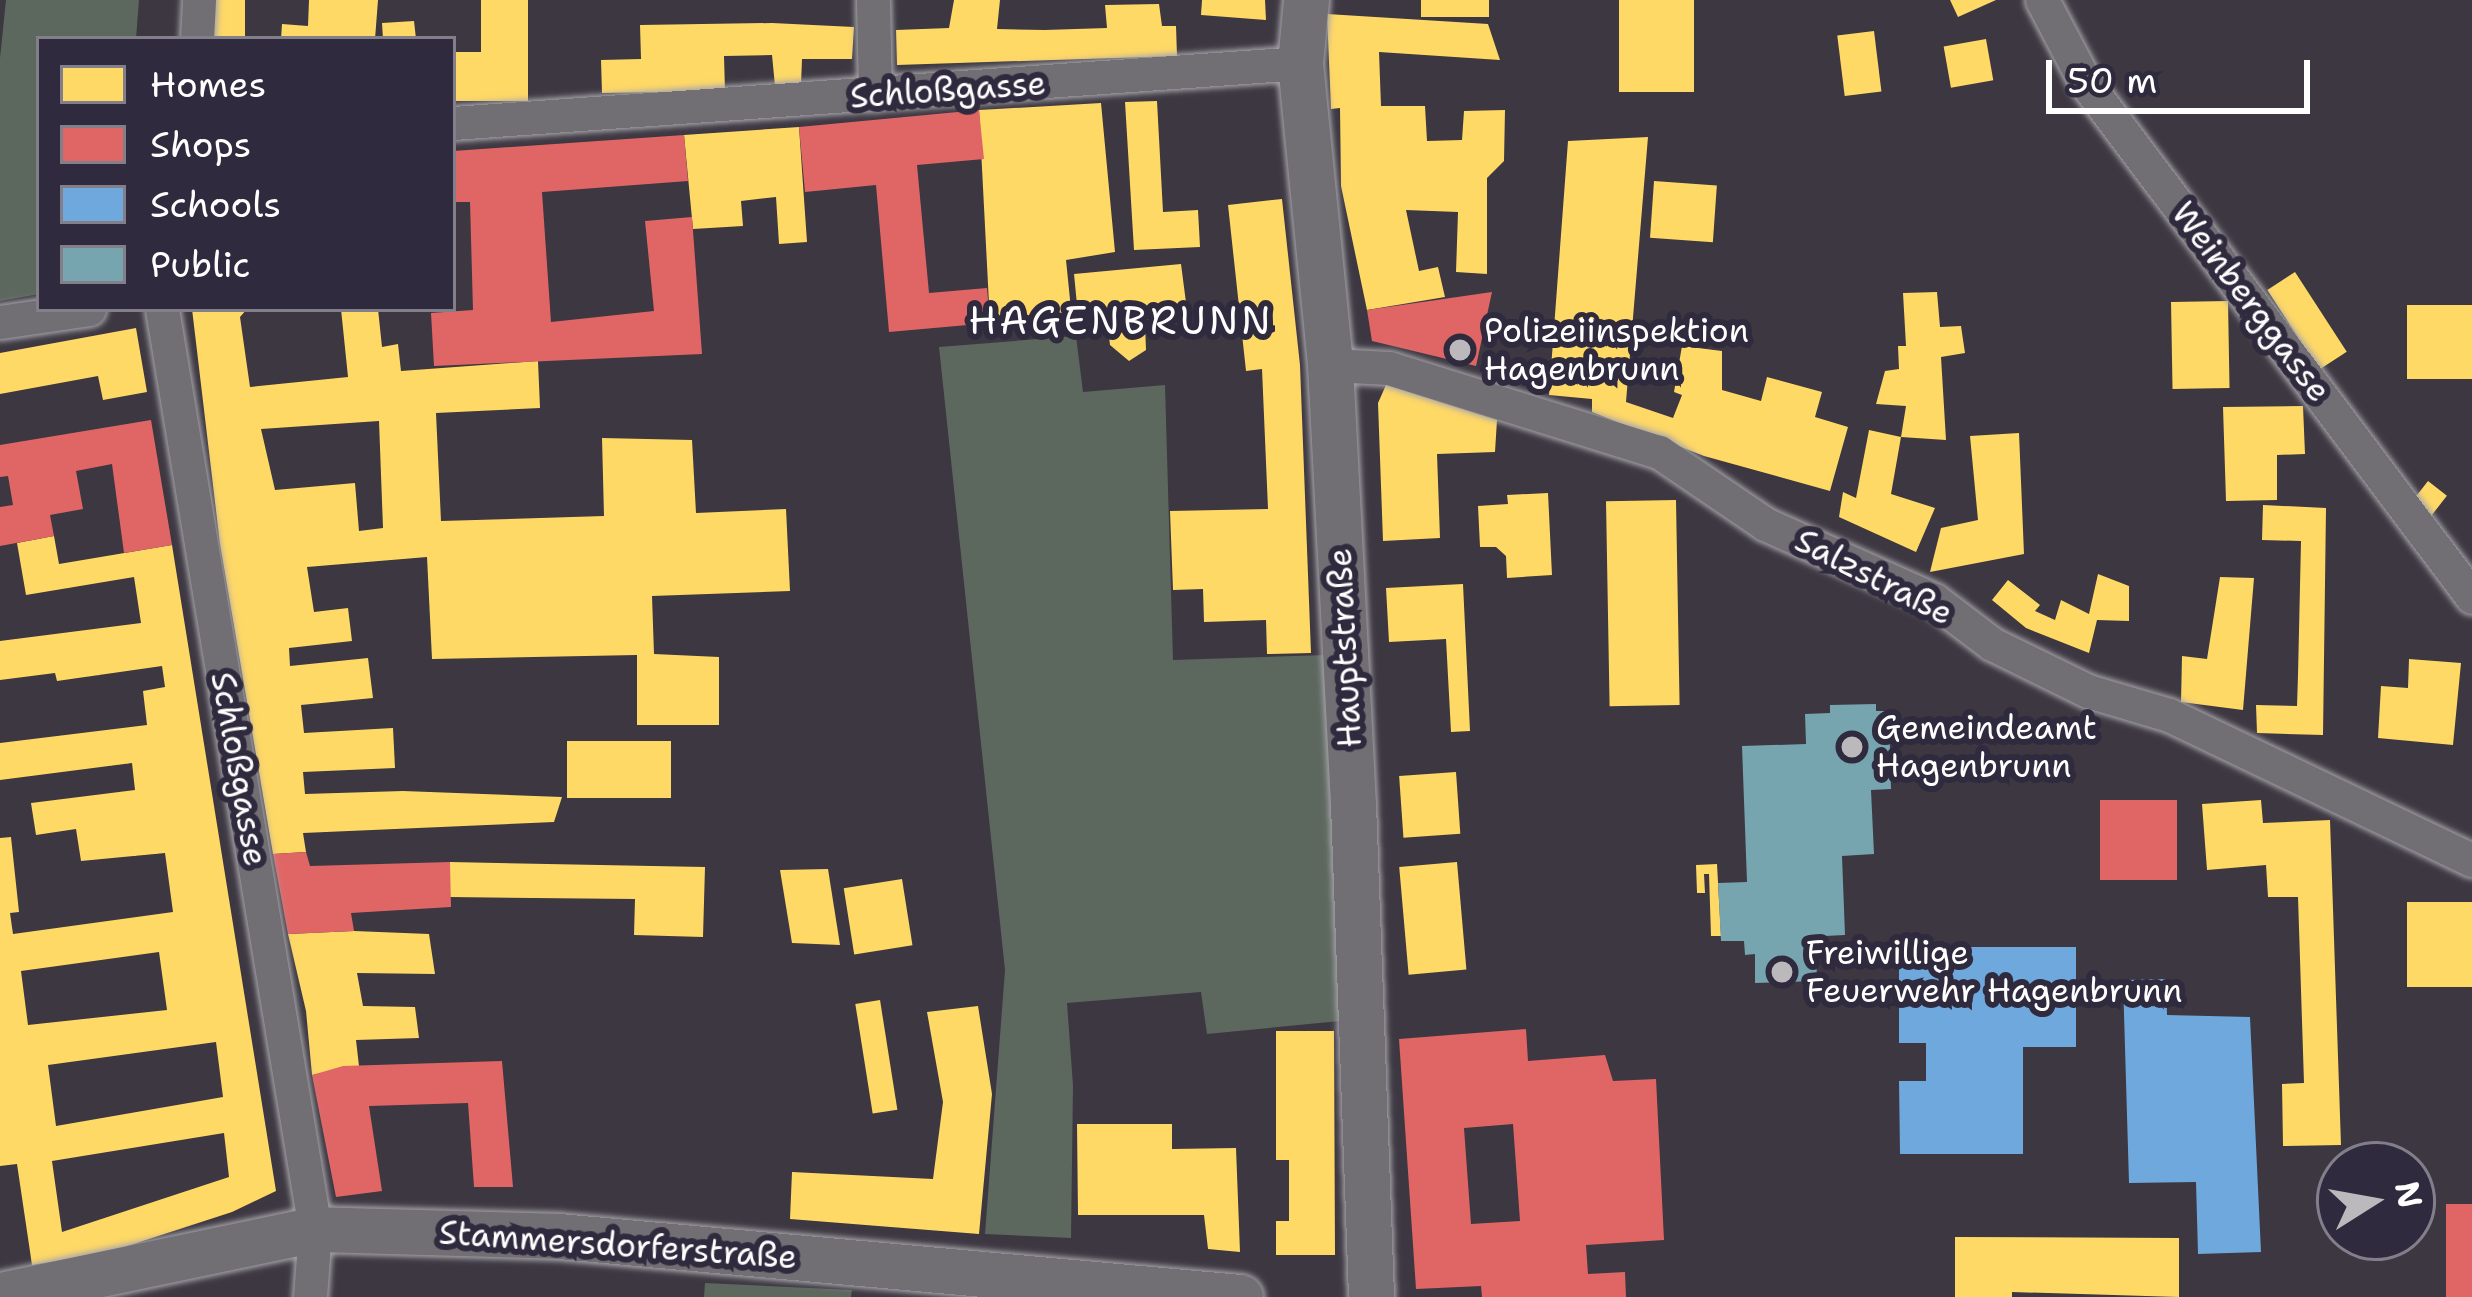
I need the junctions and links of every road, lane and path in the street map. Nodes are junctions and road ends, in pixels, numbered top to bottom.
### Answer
1 (199, 0) edge
2 (873, 0) edge
3 (1306, 0) edge
4 (2042, 0) edge
5 (197, 36) edge
6 (1300, 63) junction
7 (874, 94) junction
8 (456, 123) edge
9 (68, 312) edge
10 (162, 312) edge
11 (0, 322) edge
12 (1330, 364) junction
13 (2472, 597) edge
14 (2472, 860) edge
15 (315, 1229) junction
16 (0, 1295) edge
17 (310, 1297) edge
18 (1240, 1297) edge
19 (1371, 1297) edge

1 - 5 street
2 - 7 street
3 - 6 main road, Hauptstraße
4 - 13 street, Weinberggasse
6 - 7 street, Schloßgasse
6 - 12 main road, Hauptstraße
7 - 8 street, Schloßgasse
9 - 11 street
10 - 15 street, Schloßgasse
12 - 14 street, Salzstraße
12 - 19 main road, Hauptstraße
15 - 16 main road, Stammersdorferstraße
15 - 17 street, Schloßgasse
15 - 18 main road, Stammersdorferstraße

